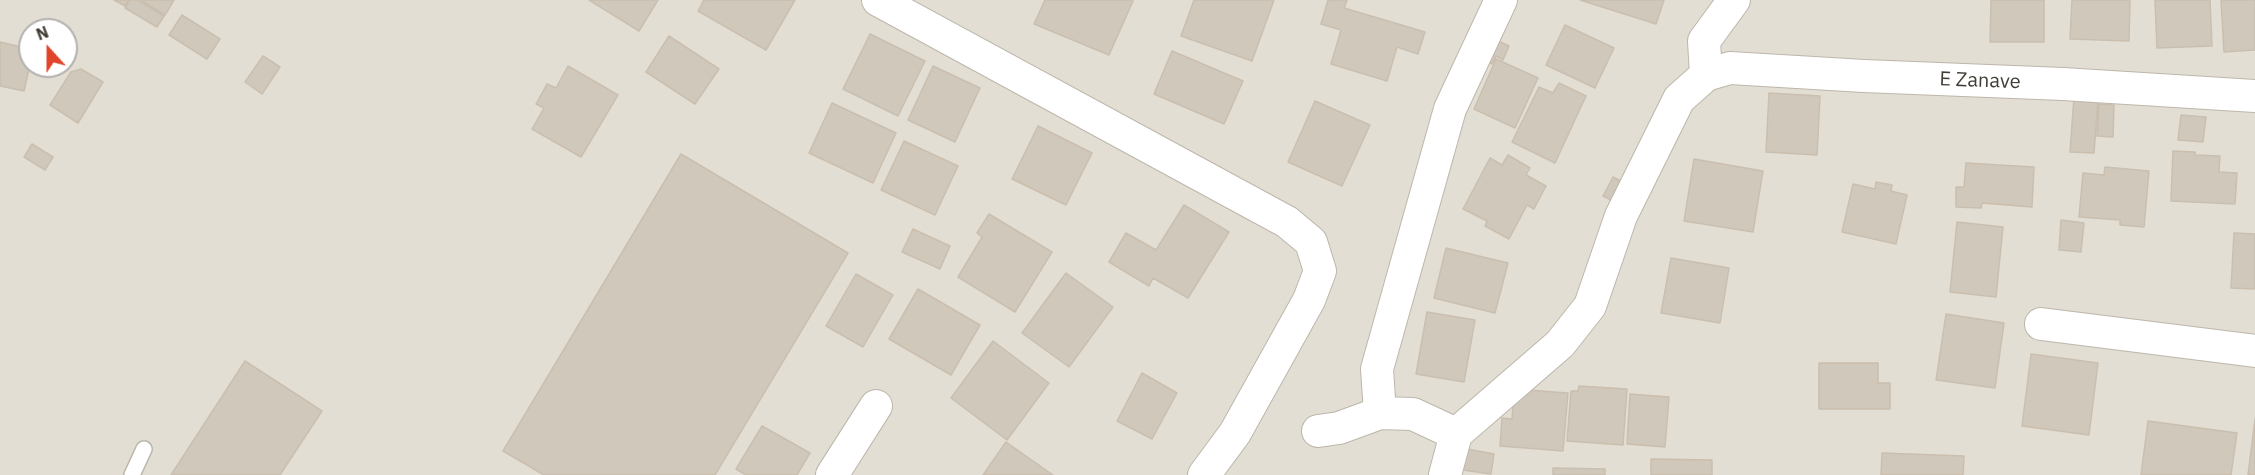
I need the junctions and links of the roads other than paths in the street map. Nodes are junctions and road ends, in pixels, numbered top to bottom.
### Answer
1 (878, 0) edge
2 (1501, 0) edge
3 (1734, 0) edge
4 (1706, 75) junction
5 (2255, 96) edge
6 (2041, 324) dead end
7 (2255, 351) edge
8 (876, 406) dead end
9 (1380, 413) junction
10 (1318, 431) dead end
11 (1456, 434) junction
12 (144, 449) dead end
13 (132, 475) edge
14 (832, 475) edge
15 (1204, 475) edge
16 (1445, 475) edge

1 - 15 street
2 - 9 street
3 - 4 street
4 - 5 street, E Zanave
4 - 11 street
6 - 7 street
8 - 14 street
9 - 10 street
9 - 11 street
11 - 16 street
12 - 13 lane

